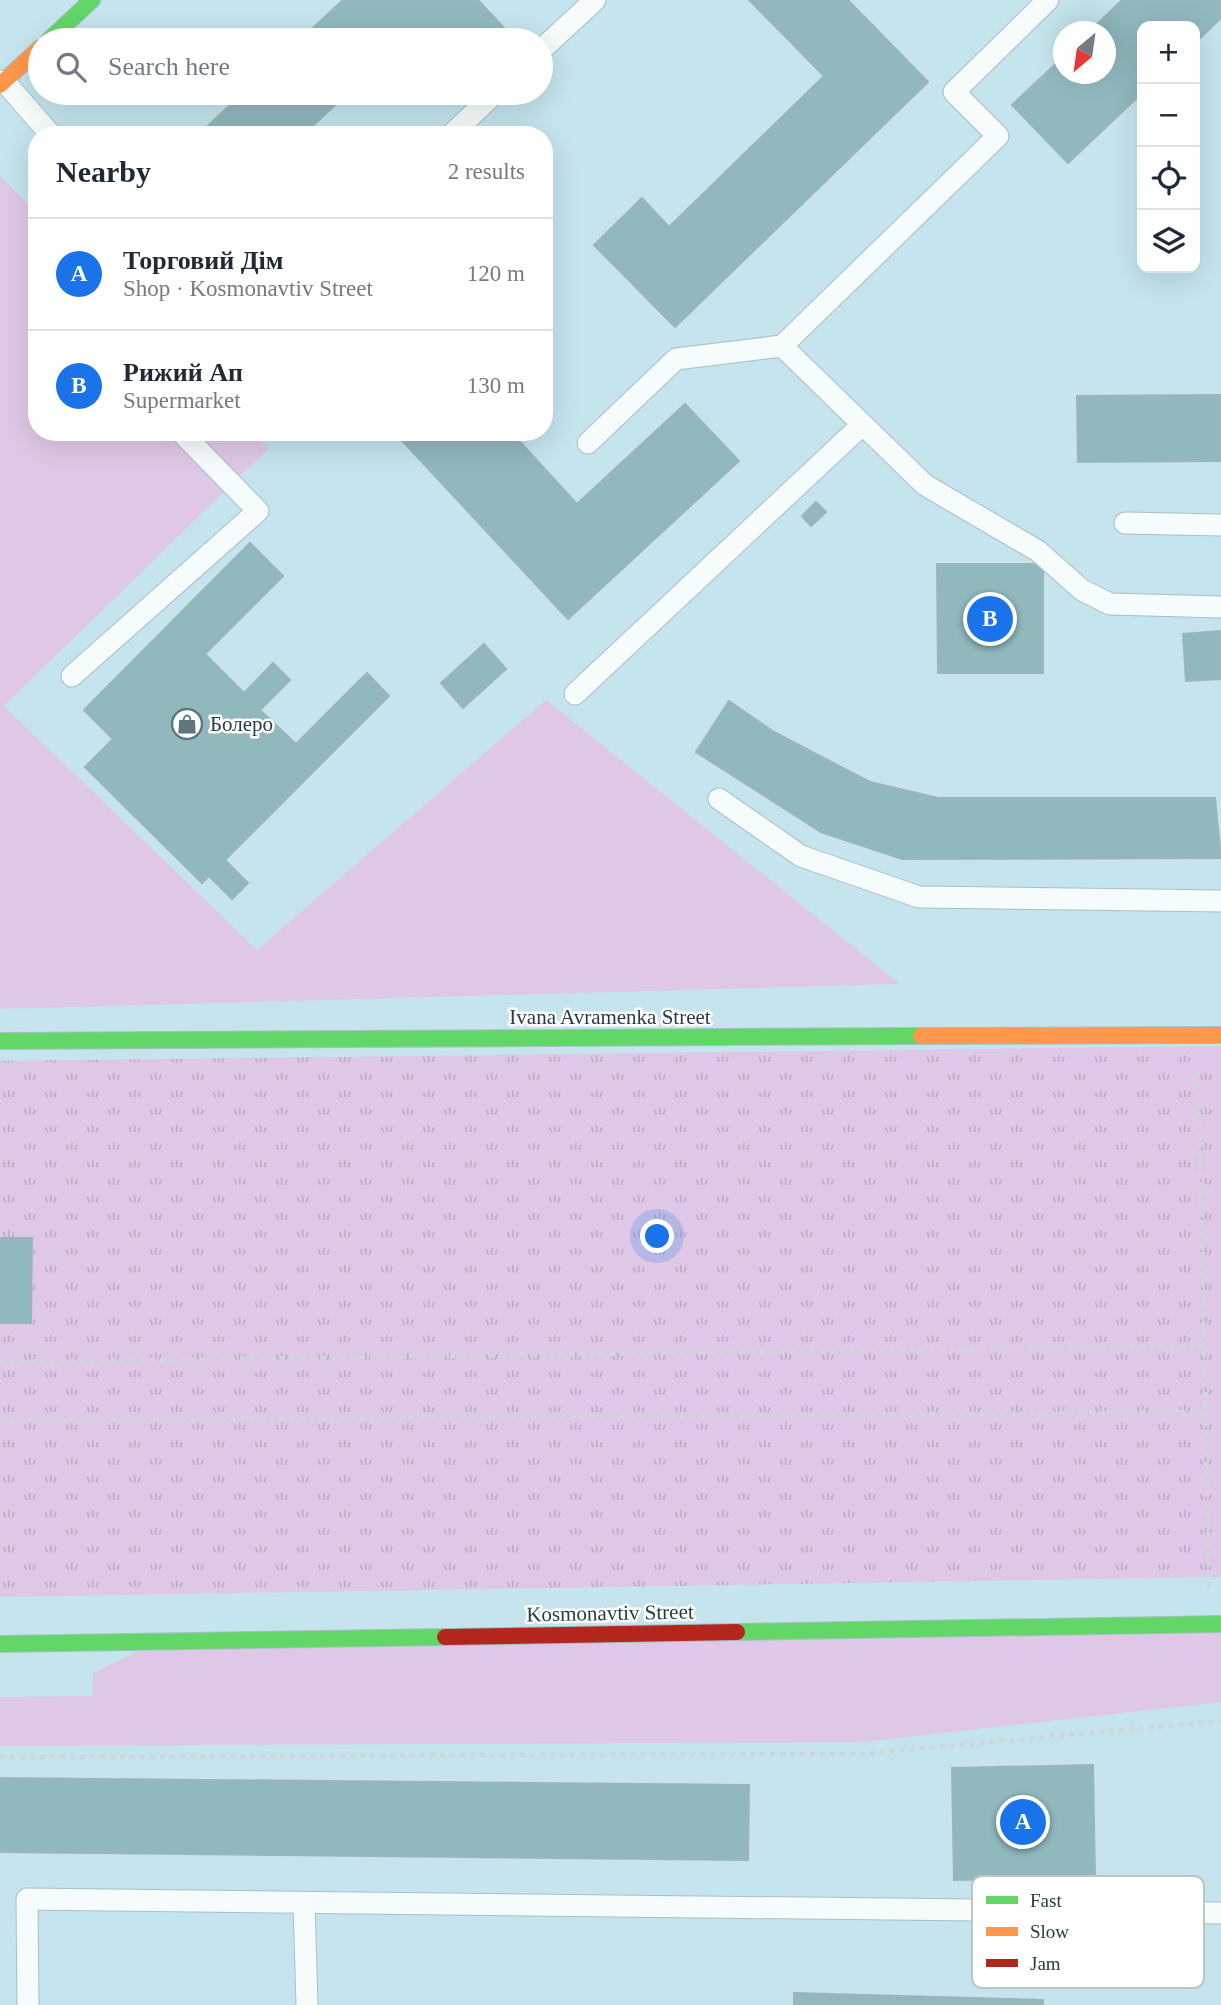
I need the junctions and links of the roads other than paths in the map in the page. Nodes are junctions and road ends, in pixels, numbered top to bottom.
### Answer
1 (59, 0) edge
2 (92, 0) edge
3 (595, 0) edge
4 (1048, 0) edge
5 (74, 16) junction
6 (62, 28) edge
7 (553, 39) edge
8 (28, 59) edge
9 (2, 83) edge
10 (482, 105) edge
11 (43, 126) edge
12 (460, 126) edge
13 (782, 346) junction
14 (862, 425) junction
15 (190, 441) edge
16 (588, 443) dead end
17 (1125, 523) dead end
18 (1221, 525) edge
19 (1221, 607) edge
20 (72, 676) dead end
21 (575, 694) dead end
22 (719, 799) dead end
23 (1221, 901) edge
24 (1221, 1035) edge
25 (0, 1041) edge
26 (1215, 1624) edge
27 (0, 1644) edge
28 (304, 1903) junction
29 (972, 1910) edge
30 (28, 2005) edge
31 (307, 2005) edge

1 - 5 lane
2 - 5 street
3 - 7 lane
4 - 13 lane
5 - 6 street
8 - 9 street
9 - 11 lane
10 - 12 lane
13 - 14 lane
13 - 16 lane
14 - 19 lane
14 - 21 lane
15 - 20 lane
17 - 18 lane
22 - 23 lane
24 - 25 street, Ivana Avramenka Street
26 - 27 street, Kosmonavtiv Street
28 - 29 lane
28 - 30 lane
28 - 31 lane

